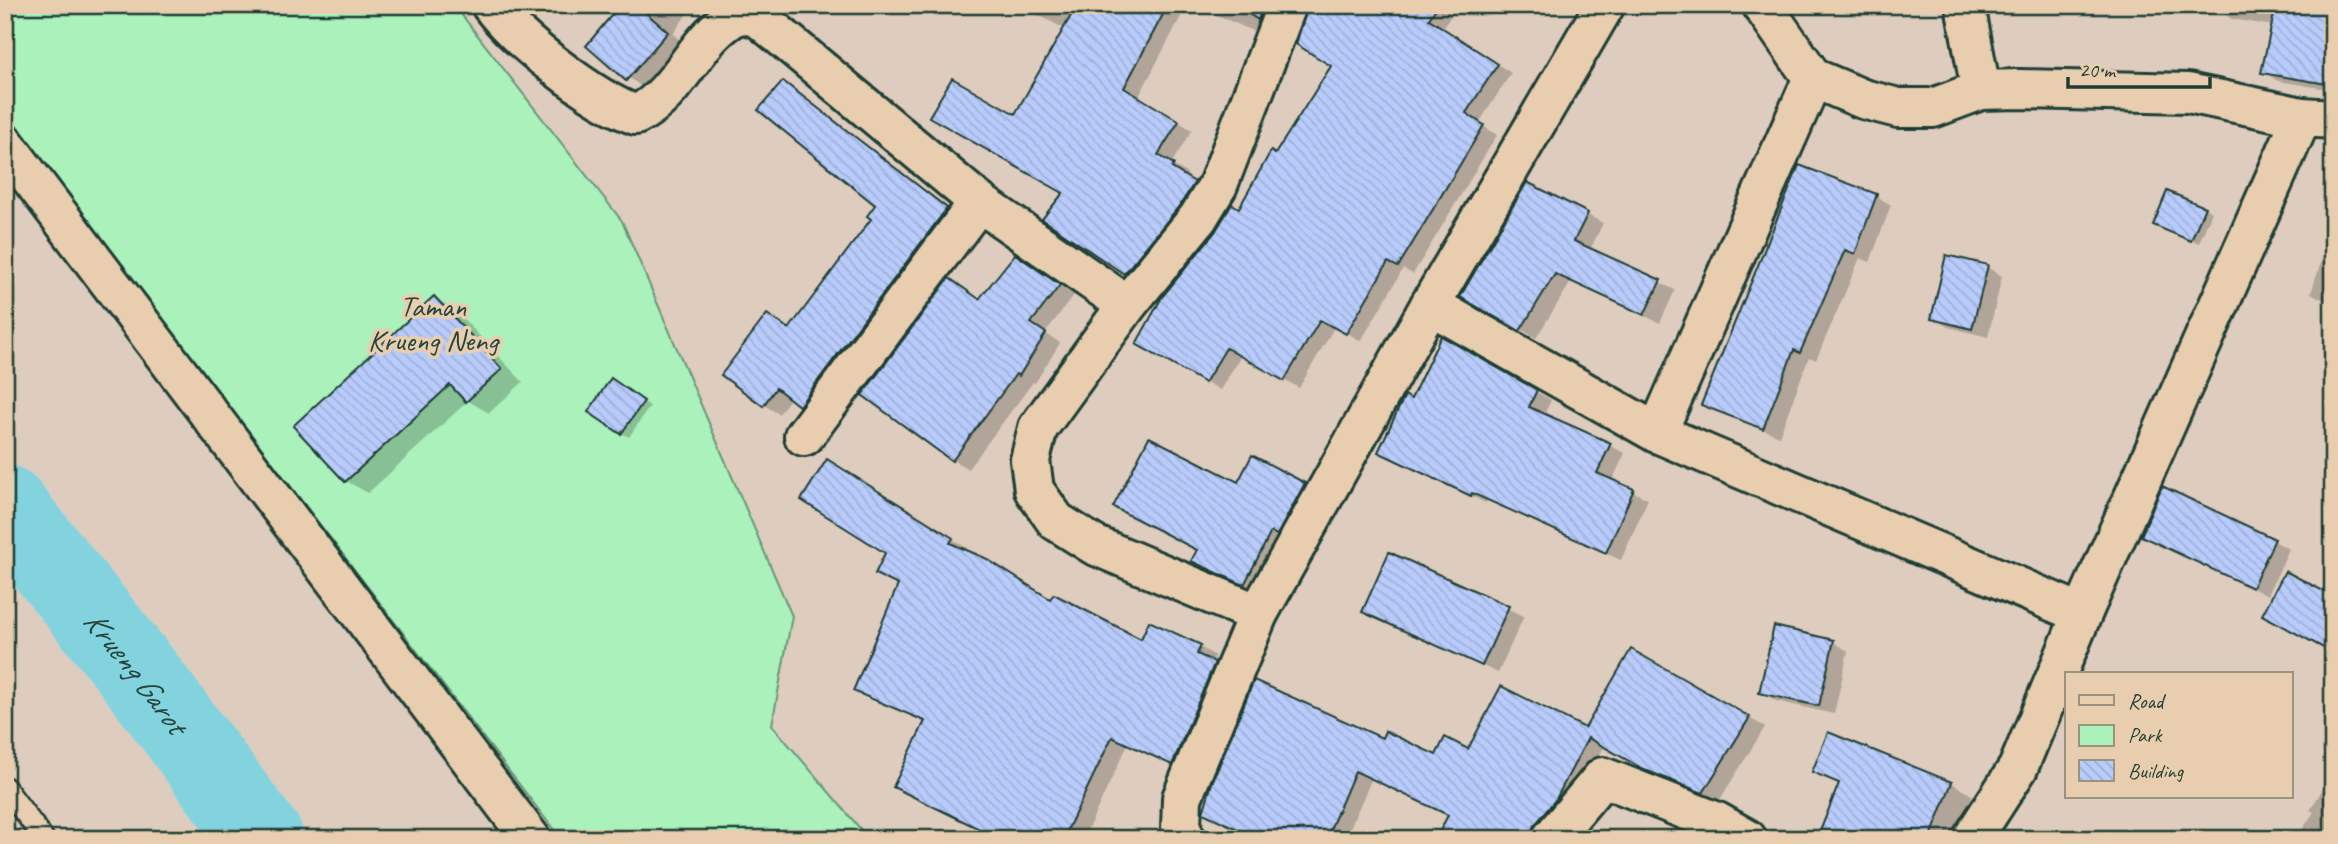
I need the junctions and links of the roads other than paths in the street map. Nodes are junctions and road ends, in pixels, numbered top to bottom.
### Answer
1 (491, 5) edge
2 (1287, 5) edge
3 (1605, 5) edge
4 (1762, 5) edge
5 (1965, 5) edge
6 (1813, 78) junction
7 (1981, 90) junction
8 (2318, 118) edge
9 (5, 144) edge
10 (979, 202) junction
11 (1127, 305) junction
12 (1430, 305) junction
13 (1657, 433) junction
14 (804, 436) dead end
15 (1258, 614) junction
16 (2082, 614) junction
17 (5, 787) edge
18 (44, 839) edge
19 (531, 839) edge
20 (1186, 839) edge
21 (1551, 839) edge
22 (1747, 839) edge
23 (1972, 839) edge

1 - 10 street
2 - 11 street
3 - 12 street
4 - 6 street
5 - 7 street
6 - 7 street
6 - 13 street
7 - 8 street
8 - 16 street
9 - 19 street
10 - 11 street
10 - 14 street
11 - 15 street
12 - 13 street
12 - 15 street
13 - 16 street
15 - 20 street
16 - 23 street
17 - 18 lane
21 - 22 street

